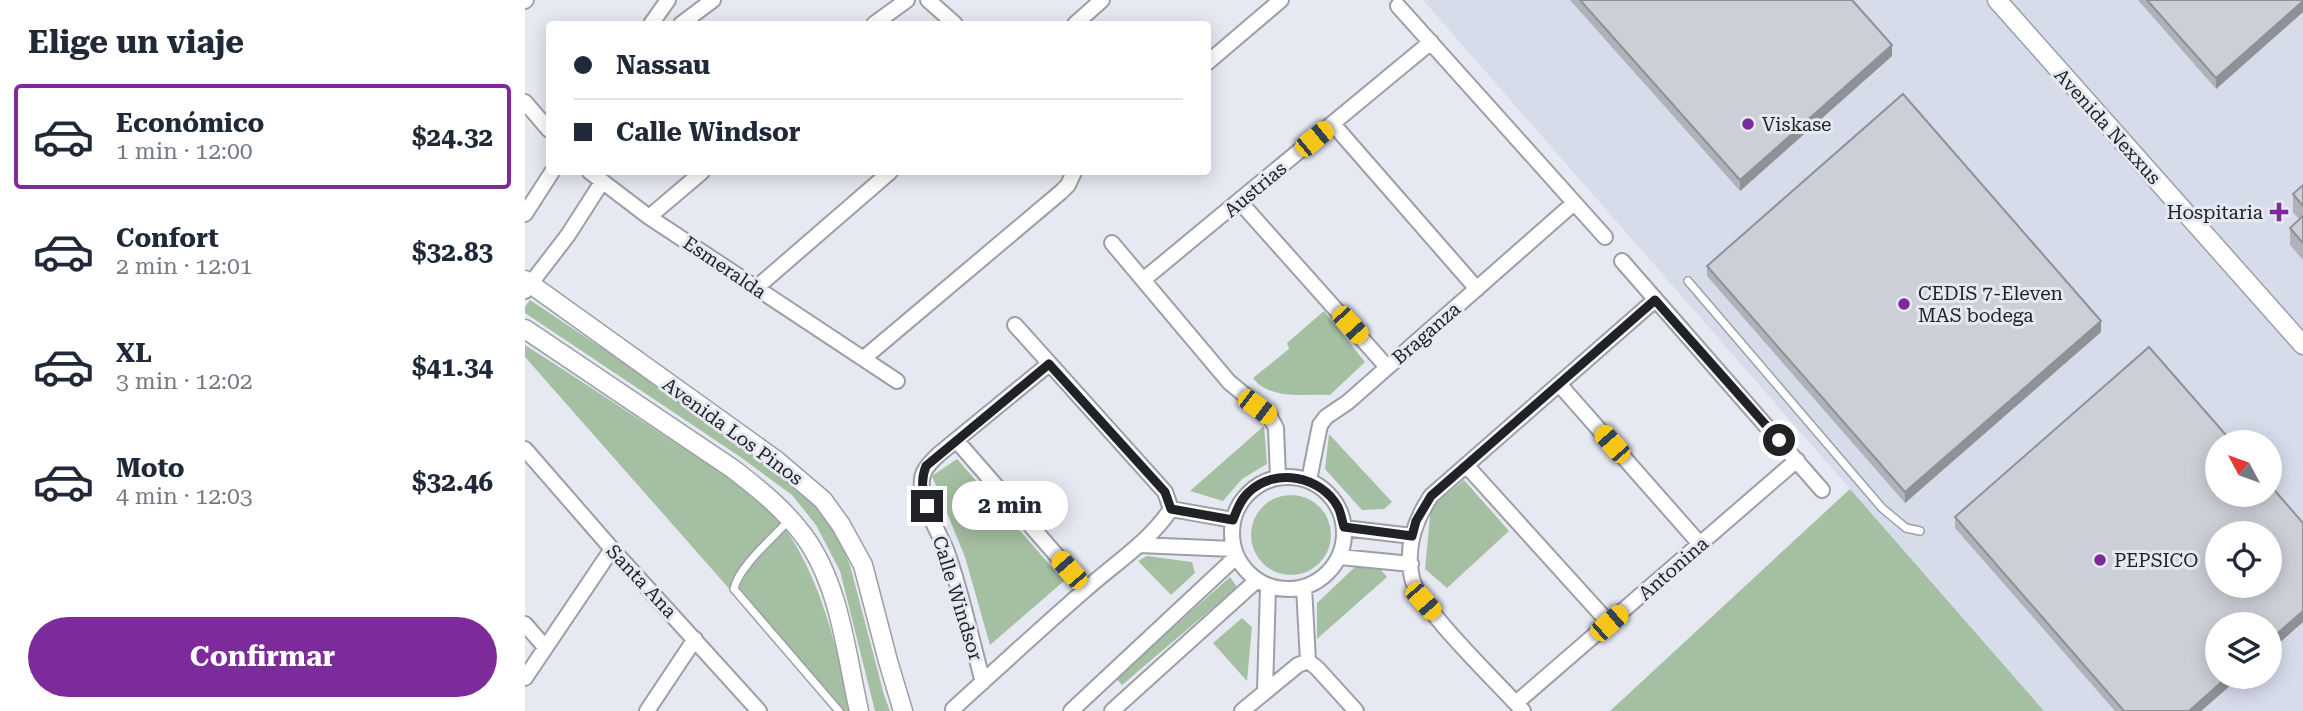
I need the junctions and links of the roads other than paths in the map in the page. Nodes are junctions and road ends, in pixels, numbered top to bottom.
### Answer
1 (668, 0) edge
2 (713, 0) edge
3 (907, 0) edge
4 (928, 0) edge
5 (1103, 0) edge
6 (1281, 0) edge
7 (1997, 0) edge
8 (1398, 6) dead end
9 (653, 21) edge
10 (685, 21) edge
11 (878, 21) edge
12 (952, 21) edge
13 (1078, 21) edge
14 (1431, 42) junction
15 (1211, 60) edge
16 (525, 102) edge
17 (1333, 124) junction
18 (546, 126) edge
19 (550, 175) edge
20 (594, 175) edge
21 (698, 175) edge
22 (887, 175) edge
23 (1074, 175) edge
24 (602, 182) junction
25 (1240, 202) junction
26 (1573, 203) junction
27 (525, 214) edge
28 (649, 216) junction
29 (1605, 237) dead end
30 (1112, 243) dead end
31 (1622, 261) dead end
32 (1143, 280) junction
33 (1688, 281) dead end
34 (527, 285) edge
35 (755, 288) junction
36 (1476, 289) junction
37 (1655, 300) junction
38 (1015, 325) dead end
39 (525, 329) edge
40 (2303, 345) edge
41 (864, 358) junction
42 (1049, 364) junction
43 (1387, 367) junction
44 (897, 381) dead end
45 (1559, 384) junction
46 (956, 440) junction
47 (525, 449) edge
48 (1797, 460) junction
49 (1466, 465) junction
50 (1278, 477) junction
51 (1309, 480) junction
52 (1822, 490) dead end
53 (1171, 509) junction
54 (790, 519) junction
55 (1233, 520) junction
56 (1344, 527) junction
57 (1920, 531) dead end
58 (1412, 536) junction
59 (1700, 544) junction
60 (1139, 545) junction
61 (612, 549) junction
62 (1235, 553) junction
63 (1339, 557) junction
64 (1411, 564) junction
65 (1262, 583) junction
66 (1304, 587) junction
67 (1086, 589) junction
68 (1609, 623) junction
69 (525, 624) edge
70 (695, 639) junction
71 (545, 647) junction
72 (1308, 662) junction
73 (525, 678) edge
74 (983, 682) junction
75 (1099, 686) junction
76 (1265, 691) junction
77 (1520, 707) edge
78 (953, 709) edge
79 (1115, 709) edge
80 (647, 711) edge
81 (759, 711) edge
82 (839, 711) edge
83 (859, 711) edge
84 (904, 711) edge
85 (1071, 711) edge
86 (1242, 711) edge
87 (1356, 711) edge

1 - 9 street
2 - 10 street
3 - 11 street
4 - 12 street
5 - 13 street
6 - 15 street
7 - 40 street, Avenida Nexxus
8 - 14 street
14 - 17 street, Austrias
14 - 26 street
16 - 18 street
17 - 25 street, Austrias
17 - 36 street
19 - 27 street
20 - 24 street, Esmeralda
21 - 28 street
22 - 35 street
23 - 41 street
24 - 28 street, Esmeralda
24 - 34 street
25 - 32 street, Austrias
25 - 43 street
26 - 29 street
26 - 36 street, Braganza
28 - 35 street, Esmeralda
30 - 32 street
31 - 37 street
32 - 50 street
33 - 57 lane
34 - 84 street, Avenida Los Pinos
35 - 41 street, Esmeralda
36 - 43 street, Braganza
37 - 45 street
37 - 48 street
38 - 42 street
39 - 54 street, Avenida Los Pinos
41 - 44 street, Esmeralda
42 - 46 street, Calle Windsor
42 - 53 street
43 - 51 street, Braganza
45 - 49 street
45 - 59 street
46 - 67 street
46 - 74 street, Calle Windsor
47 - 61 street, Santa Ana
48 - 52 street
48 - 59 street, Antonina
49 - 58 street
49 - 68 street
50 - 51 street
50 - 55 street
51 - 56 street
53 - 55 street
53 - 60 street
54 - 82 lane
54 - 83 street, Avenida Los Pinos
55 - 62 street
56 - 58 street
56 - 63 street
58 - 64 street
59 - 68 street, Antonina
60 - 62 street
60 - 67 street
61 - 70 street, Santa Ana
61 - 71 street
62 - 65 street
62 - 75 street
63 - 64 street
63 - 66 street
64 - 77 street
65 - 66 street
65 - 76 street
65 - 79 street
66 - 72 street
67 - 74 street
68 - 77 street, Antonina
69 - 71 street
70 - 80 street
70 - 81 street, Santa Ana
71 - 73 street
72 - 76 street
72 - 87 street
74 - 78 street
75 - 79 street
75 - 85 street
76 - 86 street

